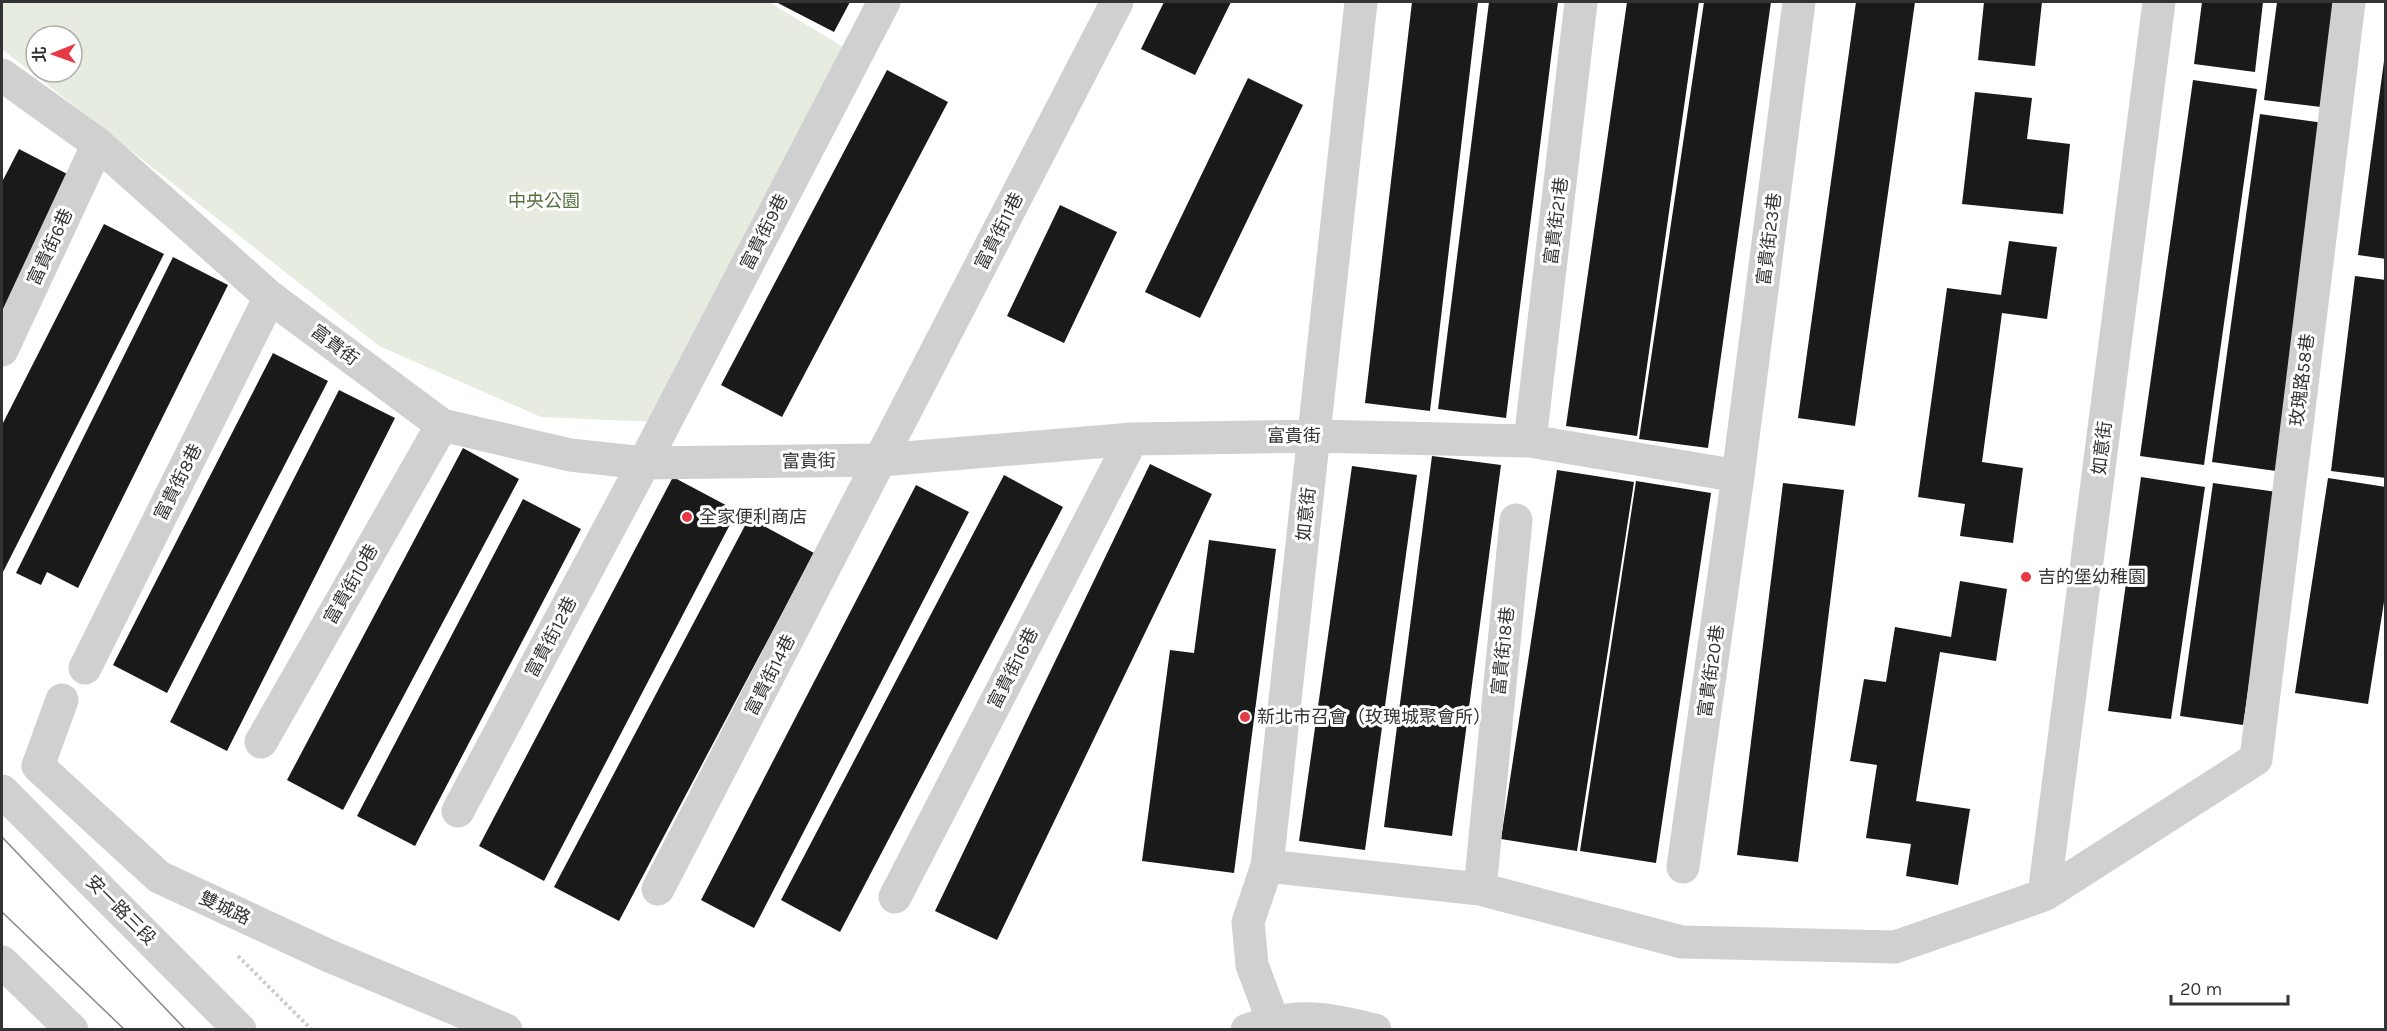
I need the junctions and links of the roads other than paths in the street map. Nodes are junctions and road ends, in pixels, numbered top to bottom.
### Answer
1 (884, 2) edge
2 (1117, 2) edge
3 (1361, 2) edge
4 (1581, 2) edge
5 (1799, 2) edge
6 (2159, 2) edge
7 (2349, 2) edge
8 (2, 75) edge
9 (98, 144) junction
10 (270, 297) junction
11 (2, 350) edge
12 (442, 425) junction
13 (1315, 436) junction
14 (1132, 439) junction
15 (1530, 441) junction
16 (881, 460) junction
17 (644, 463) junction
18 (1738, 476) junction
19 (1516, 520) dead end
20 (85, 668) dead end
21 (62, 700) dead end
22 (261, 742) dead end
23 (2, 791) edge
24 (458, 811) dead end
25 (1267, 866) junction
26 (1683, 867) dead end
27 (658, 889) dead end
28 (1479, 889) junction
29 (2044, 895) junction
30 (895, 897) dead end
31 (2, 962) edge
32 (2, 990) edge
33 (1260, 1025) edge
34 (43, 1029) edge
35 (72, 1029) edge
36 (240, 1029) edge
37 (506, 1029) edge
38 (1375, 1029) edge

1 - 17 street, 富貴街9巷
2 - 16 street, 富貴街11巷
3 - 13 street, 如意街
4 - 15 street, 富貴街21巷
5 - 18 street, 富貴街23巷
6 - 29 street, 如意街
7 - 29 street, 玫瑰路58巷
8 - 9 street, 富貴街
9 - 10 street, 富貴街
9 - 11 street, 富貴街6巷
10 - 12 street, 富貴街
10 - 20 street, 富貴街8巷
12 - 17 street, 富貴街
12 - 22 street, 富貴街10巷
13 - 14 street, 富貴街
13 - 15 street, 富貴街
13 - 25 street, 如意街
14 - 16 street, 富貴街
14 - 30 street, 富貴街16巷
15 - 18 street, 富貴街
16 - 17 street, 富貴街
16 - 27 street, 富貴街14巷
17 - 24 street, 富貴街12巷
18 - 26 street, 富貴街20巷
19 - 28 street, 富貴街18巷
21 - 37 street, 雙城路
23 - 36 street, 安一路三段
25 - 28 street
25 - 33 street, 如意街
28 - 29 street
31 - 35 street
32 - 34 street
33 - 38 street

